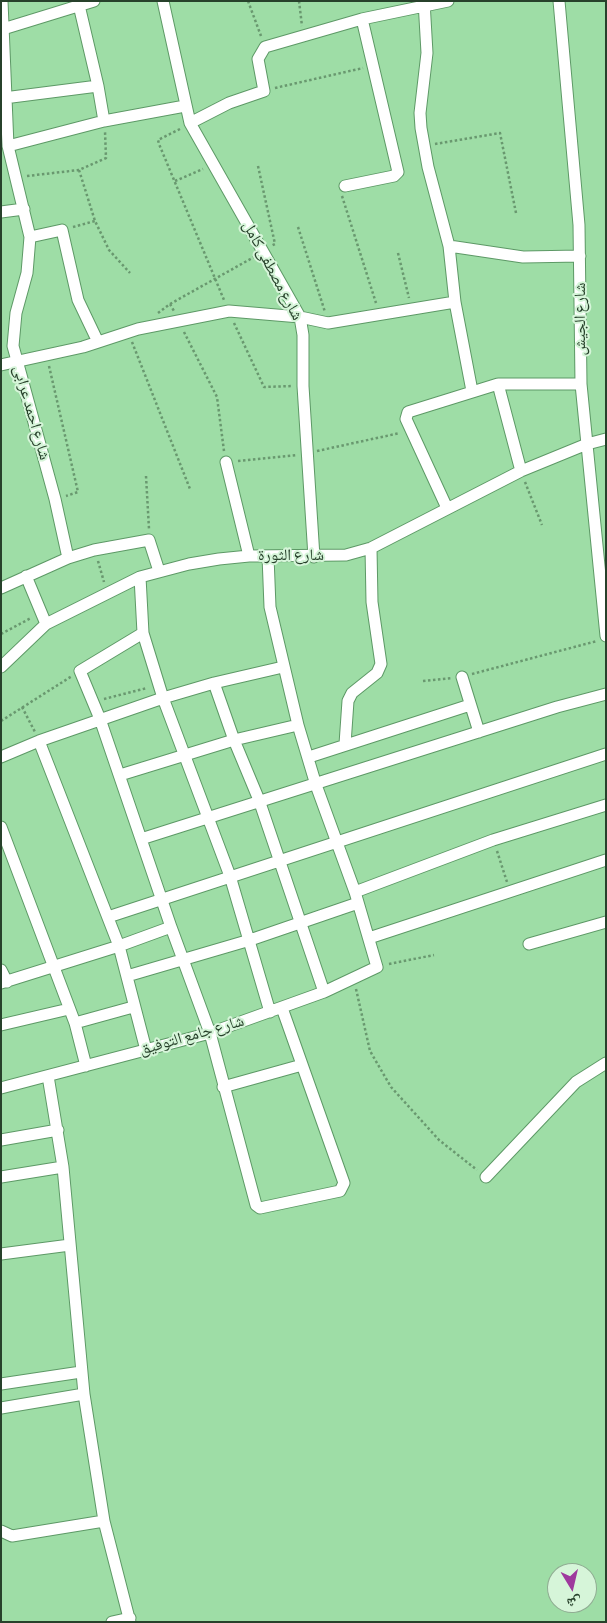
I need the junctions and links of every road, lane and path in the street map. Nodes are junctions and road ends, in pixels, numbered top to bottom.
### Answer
1 (2, 1) edge
2 (94, 1) edge
3 (163, 1) edge
4 (248, 1) edge
5 (298, 1) edge
6 (448, 1) edge
7 (559, 1) edge
8 (425, 3) edge
9 (79, 4) edge
10 (362, 19) junction
11 (2, 29) junction
12 (303, 35) junction
13 (265, 47) junction
14 (374, 66) junction
15 (2, 70) edge
16 (98, 86) junction
17 (264, 91) junction
18 (4, 98) junction
19 (185, 106) junction
20 (104, 121) junction
21 (190, 123) junction
22 (8, 146) junction
23 (424, 146) junction
24 (213, 164) junction
25 (258, 166) dead end
26 (79, 170) junction
27 (15, 178) junction
28 (174, 181) junction
29 (345, 186) joint
30 (24, 209) junction
31 (1, 212) edge
32 (516, 213) dead end
33 (95, 221) junction
34 (298, 227) dead end
35 (62, 230) junction
36 (30, 237) junction
37 (448, 246) junction
38 (264, 251) junction
39 (398, 254) dead end
40 (580, 256) junction
41 (130, 273) dead end
42 (216, 280) junction
43 (455, 302) junction
44 (170, 304) dead end
45 (411, 309) junction
46 (229, 311) junction
47 (380, 315) junction
48 (300, 317) junction
49 (179, 321) junction
50 (328, 323) junction
51 (128, 332) junction
52 (98, 342) junction
53 (46, 354) junction
54 (16, 362) junction
55 (1, 365) edge
56 (498, 384) junction
57 (581, 384) junction
58 (303, 386) junction
59 (472, 391) junction
60 (411, 431) junction
61 (606, 439) edge
62 (587, 444) junction
63 (307, 454) junction
64 (226, 462) junction
65 (521, 471) junction
66 (146, 476) dead end
67 (190, 489) dead end
68 (55, 499) junction
69 (447, 508) junction
70 (542, 525) dead end
71 (149, 540) junction
72 (371, 548) junction
73 (94, 550) junction
74 (249, 556) junction
75 (268, 556) junction
76 (314, 557) junction
77 (68, 558) junction
78 (159, 571) junction
79 (26, 576) junction
80 (140, 577) junction
81 (1, 588) edge
82 (107, 593) junction
83 (41, 612) junction
84 (46, 624) junction
85 (143, 633) junction
86 (1, 634) edge
87 (606, 637) edge
88 (1, 667) edge
89 (283, 667) junction
90 (80, 671) junction
91 (462, 677) junction
92 (423, 681) dead end
93 (214, 683) junction
94 (159, 685) junction
95 (606, 694) edge
96 (163, 698) junction
97 (93, 701) junction
98 (470, 705) junction
99 (22, 707) junction
100 (100, 718) junction
101 (1, 721) edge
102 (298, 725) junction
103 (479, 732) junction
104 (234, 740) junction
105 (39, 741) junction
106 (346, 744) junction
107 (606, 754) edge
108 (184, 755) junction
109 (1, 757) edge
110 (309, 757) junction
111 (120, 775) junction
112 (316, 785) junction
113 (259, 800) junction
114 (606, 805) edge
115 (209, 818) junction
116 (1, 827) edge
117 (140, 839) junction
118 (493, 840) junction
119 (337, 842) junction
120 (279, 860) junction
121 (606, 860) edge
122 (230, 876) junction
123 (510, 891) junction
124 (357, 897) junction
125 (162, 900) junction
126 (108, 917) junction
127 (299, 921) junction
128 (606, 922) edge
129 (171, 927) junction
130 (369, 938) junction
131 (250, 940) junction
132 (529, 944) dead end
133 (118, 946) junction
134 (434, 954) dead end
135 (184, 960) junction
136 (55, 966) junction
137 (377, 967) junction
138 (1, 970) edge
139 (126, 976) junction
140 (353, 979) junction
141 (4, 983) edge
142 (324, 992) junction
143 (134, 1007) junction
144 (282, 1008) junction
145 (69, 1009) junction
146 (270, 1012) junction
147 (75, 1023) junction
148 (1, 1025) edge
149 (210, 1033) junction
150 (146, 1050) junction
151 (606, 1063) edge
152 (302, 1065) junction
153 (86, 1066) junction
154 (48, 1076) junction
155 (222, 1087) junction
156 (1, 1088) edge
157 (58, 1130) junction
158 (1, 1140) edge
159 (63, 1167) junction
160 (1, 1177) edge
161 (486, 1177) joint
162 (70, 1245) junction
163 (1, 1254) edge
164 (81, 1372) junction
165 (1, 1384) edge
166 (84, 1394) junction
167 (1, 1408) edge
168 (104, 1521) junction
169 (1, 1531) edge
170 (130, 1620) edge
171 (112, 1622) edge

1 - 11 street, شارع احمد عرابى
2 - 9 street
3 - 19 street, شارع مصطفى كامل
4 - 13 path
5 - 12 path
6 - 8 street
7 - 40 street, شارع الجيش
8 - 10 street
8 - 23 street
9 - 11 street
9 - 16 street
10 - 12 street
10 - 14 street
11 - 15 street, شارع احمد عرابى
12 - 13 street
13 - 17 street
14 - 17 path
14 - 29 street
15 - 18 street, شارع احمد عرابى
16 - 18 street
16 - 20 street
17 - 21 street
18 - 22 street, شارع احمد عرابى
19 - 20 street
19 - 21 street, شارع مصطفى كامل
20 - 22 street
20 - 26 path
21 - 24 street, شارع مصطفى كامل
21 - 28 path
22 - 27 street, شارع احمد عرابى
23 - 32 path
23 - 37 street
24 - 28 path
24 - 38 street, شارع مصطفى كامل
25 - 38 path
26 - 27 path
26 - 33 path
27 - 30 street, شارع احمد عرابى
28 - 42 path
29 - 47 path
30 - 31 street
30 - 36 street, شارع احمد عرابى
33 - 35 path
33 - 41 path
34 - 50 path
35 - 36 street
35 - 52 street
36 - 54 street, شارع احمد عرابى
37 - 40 street
37 - 43 street
38 - 42 path
38 - 48 street, شارع مصطفى كامل
39 - 45 path
40 - 57 street, شارع الجيش
42 - 44 path
42 - 46 path
43 - 45 street
43 - 59 street
45 - 47 street
46 - 48 street
46 - 49 street
46 - 58 path
47 - 50 street
48 - 50 street
48 - 58 street, شارع مصطفى كامل
49 - 51 street
49 - 64 path
51 - 52 street
51 - 67 path
52 - 53 street
53 - 54 street
53 - 68 path
54 - 55 street
54 - 68 street, شارع احمد عرابى
56 - 57 street
56 - 59 street
56 - 65 street
57 - 62 street, شارع الجيش
58 - 63 street, شارع مصطفى كامل
59 - 60 street
60 - 63 path
60 - 69 street
61 - 62 street, شارع الثورة
62 - 65 street, شارع الثورة
62 - 87 street, شارع الجيش
63 - 64 path
63 - 76 street, شارع مصطفى كامل
64 - 74 street
65 - 69 street, شارع الثورة
65 - 70 path
66 - 71 path
68 - 77 street, شارع احمد عرابى
69 - 72 street, شارع الثورة
71 - 73 street
71 - 78 street
72 - 76 street, شارع الثورة
72 - 106 street
73 - 77 street
73 - 82 path
74 - 75 street, شارع الثورة
74 - 78 street, شارع الثورة
75 - 76 street, شارع الثورة
75 - 89 street
77 - 79 street
78 - 80 street, شارع الثورة
79 - 81 street
79 - 83 street
80 - 82 street, شارع الثورة
80 - 85 street
82 - 84 street, شارع الثورة
83 - 84 street
83 - 86 path
84 - 88 street, شارع الثورة
85 - 90 street
85 - 94 street
87 - 91 path
89 - 93 street
89 - 102 street
90 - 97 street
90 - 99 path
91 - 92 path
91 - 98 street
93 - 96 street
93 - 104 street
94 - 96 street
94 - 97 path
95 - 103 street
96 - 100 street
96 - 108 street
97 - 100 street
98 - 103 street
98 - 106 street
99 - 101 path
99 - 105 path
100 - 105 street
100 - 111 street
102 - 104 street
102 - 110 street
103 - 112 street
104 - 108 street
104 - 113 street
105 - 109 street
105 - 126 street
106 - 110 street
107 - 119 street
108 - 111 street
108 - 115 street
110 - 112 street
111 - 117 street
112 - 113 street
112 - 119 street
113 - 115 street
113 - 120 street
114 - 118 street
115 - 117 street
115 - 122 street
116 - 136 street
117 - 125 street
118 - 123 path
118 - 124 street
119 - 120 street
119 - 124 street
120 - 122 street
120 - 127 street
121 - 123 street
122 - 125 street
122 - 131 street
123 - 130 street
124 - 127 street
124 - 130 street
125 - 126 street
125 - 129 street
126 - 133 street
127 - 131 street
127 - 142 street
128 - 132 street
129 - 133 street
129 - 135 street
130 - 137 street
131 - 135 street
131 - 146 street
133 - 136 street
133 - 139 street
134 - 137 path
135 - 139 street
135 - 149 street
136 - 141 street
136 - 145 street
137 - 140 street, شارع جامع التوفيق
138 - 141 street
139 - 143 street
140 - 142 street, شارع جامع التوفيق
140 - 161 path
142 - 144 street, شارع جامع التوفيق
143 - 147 street
143 - 150 street
144 - 146 street, شارع جامع التوفيق
144 - 152 street
145 - 147 street
145 - 148 street
146 - 149 street, شارع جامع التوفيق
147 - 153 street
149 - 150 street, شارع جامع التوفيق
149 - 155 street
150 - 153 street, شارع جامع التوفيق
151 - 161 street
152 - 155 street
152 - 155 street
153 - 154 street, شارع جامع التوفيق
154 - 156 street, شارع جامع التوفيق
154 - 157 street
157 - 158 street
157 - 159 street
159 - 160 street
159 - 162 street
162 - 163 street
162 - 164 street
164 - 165 street
164 - 166 street
166 - 167 street
166 - 168 street
168 - 169 street
168 - 170 street
170 - 171 street

